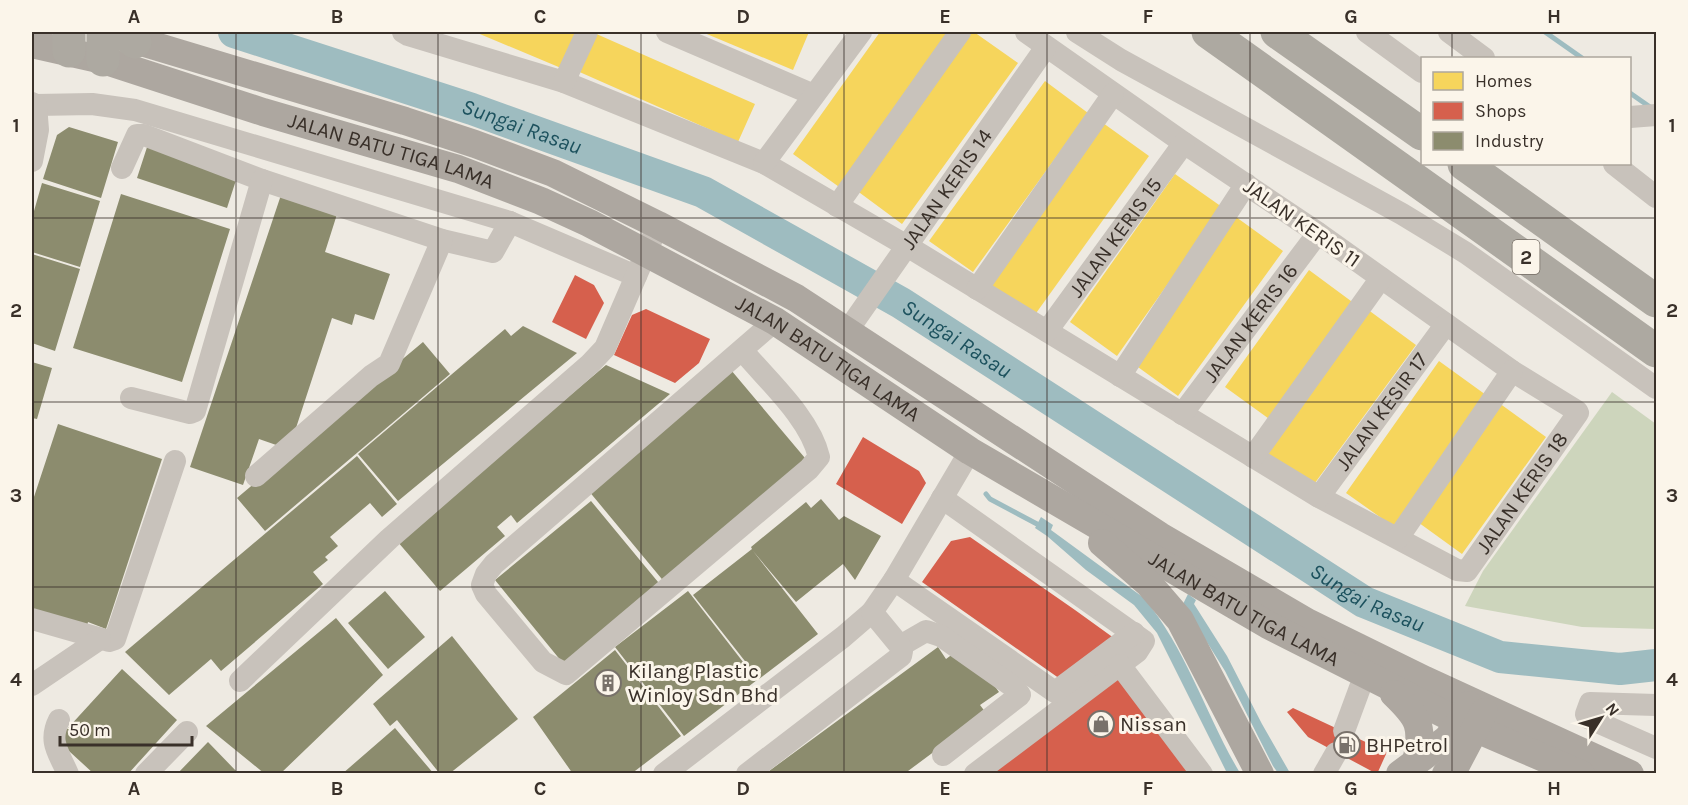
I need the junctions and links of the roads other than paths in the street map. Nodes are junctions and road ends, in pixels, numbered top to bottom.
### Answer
1 (403, 32) edge
2 (587, 32) edge
3 (667, 32) edge
4 (861, 32) edge
5 (960, 32) edge
6 (1026, 32) edge
7 (1077, 32) edge
8 (1208, 32) edge
9 (1277, 32) edge
10 (1295, 32) edge
11 (1367, 32) edge
12 (1449, 32) edge
13 (114, 39) edge
14 (69, 41) edge
15 (32, 44) edge
16 (1046, 47) junction
17 (1483, 57) edge
18 (1421, 71) edge
19 (564, 82) junction
20 (1363, 92) junction
21 (1113, 94) junction
22 (814, 95) junction
23 (34, 104) edge
24 (1656, 115) edge
25 (1631, 117) edge
26 (1421, 133) edge
27 (1184, 143) junction
28 (32, 161) edge
29 (764, 163) junction
30 (1465, 165) edge
31 (1615, 165) edge
32 (122, 168) dead end
33 (262, 180) junction
34 (1246, 184) junction
35 (1656, 197) edge
36 (837, 206) junction
37 (510, 222) junction
38 (658, 225) junction
39 (1318, 233) junction
40 (442, 240) junction
41 (901, 254) junction
42 (641, 265) junction
43 (1381, 278) junction
44 (977, 289) junction
45 (1656, 301) edge
46 (775, 321) junction
47 (1446, 324) junction
48 (848, 330) junction
49 (1047, 331) junction
50 (742, 350) junction
51 (1656, 351) edge
52 (1512, 371) junction
53 (1120, 376) junction
54 (1656, 388) edge
55 (131, 398) dead end
56 (1578, 413) joint
57 (1182, 414) junction
58 (970, 451) junction
59 (1253, 457) junction
60 (175, 461) dead end
61 (256, 476) dead end
62 (1319, 497) junction
63 (942, 498) junction
64 (1051, 498) junction
65 (1398, 538) junction
66 (894, 580) junction
67 (872, 612) junction
68 (32, 619) edge
69 (1134, 633) junction
70 (100, 639) junction
71 (900, 646) junction
72 (1120, 664) junction
73 (1374, 679) junction
74 (240, 681) dead end
75 (32, 685) edge
76 (1656, 705) edge
77 (1473, 715) junction
78 (60, 720) dead end
79 (1344, 731) dead end
80 (187, 732) dead end
81 (1656, 748) edge
82 (1527, 752) junction
83 (1336, 753) dead end
84 (943, 755) dead end
85 (1408, 768) edge
86 (1450, 770) edge
87 (68, 774) edge
88 (146, 774) edge
89 (664, 774) edge
90 (747, 774) edge
91 (975, 774) edge
92 (1202, 774) edge
93 (1260, 774) edge
94 (1324, 774) edge
95 (1581, 774) edge
96 (1630, 774) edge

1 - 19 street
2 - 19 street
3 - 22 street
4 - 22 street
5 - 36 street
6 - 16 street, JALAN KERIS 11
7 - 54 street
8 - 51 highway, 2
9 - 20 highway
10 - 20 highway
11 - 18 street
12 - 17 street
13 - 14 main road, JALAN BATU TIGA LAMA
13 - 38 main road, JALAN BATU TIGA LAMA
13 - 42 main road, JALAN BATU TIGA LAMA
14 - 15 main road, JALAN BATU TIGA LAMA
16 - 21 street, JALAN KERIS 11
16 - 41 street, JALAN KERIS 14
19 - 29 street
20 - 26 highway
21 - 27 street, JALAN KERIS 11
21 - 44 street
22 - 29 street
23 - 28 street
23 - 37 street
24 - 25 street
27 - 34 street, JALAN KERIS 11
27 - 49 street, JALAN KERIS 15
29 - 36 street
30 - 45 highway, 2
31 - 35 street
32 - 33 street
33 - 40 street
33 - 55 street
34 - 39 street, JALAN KERIS 11
34 - 53 street
36 - 41 street
37 - 40 street
37 - 42 street
38 - 42 street
38 - 48 main road, JALAN BATU TIGA LAMA
39 - 43 street, JALAN KERIS 11
39 - 57 street, JALAN KERIS 16
40 - 61 street
41 - 44 street
41 - 48 street, JALAN KERIS 14
42 - 46 main road, JALAN BATU TIGA LAMA
42 - 74 street
43 - 47 street, JALAN KERIS 11
43 - 59 street
44 - 49 street
46 - 50 street
46 - 58 main road, JALAN BATU TIGA LAMA
47 - 52 street, JALAN KERIS 11
47 - 62 street, JALAN KESIR 17
48 - 77 main road, JALAN BATU TIGA LAMA
49 - 53 street
50 - 50 street
52 - 56 street, JALAN KERIS 11
52 - 65 street
53 - 57 street
56 - 65 street, JALAN KERIS 18
57 - 59 street
58 - 63 street
58 - 64 main road, JALAN BATU TIGA LAMA
59 - 62 street
60 - 70 street
62 - 65 street
63 - 66 street
63 - 69 street
64 - 73 main road, JALAN BATU TIGA LAMA
64 - 93 main road
66 - 67 street
66 - 69 street
67 - 71 street
67 - 89 street
68 - 70 street
69 - 72 street
70 - 75 street
71 - 84 street
71 - 90 street
72 - 91 street
72 - 92 street
73 - 77 main road, JALAN BATU TIGA LAMA
73 - 79 street
73 - 85 main road
76 - 81 street
77 - 82 main road, JALAN BATU TIGA LAMA
77 - 85 main road
77 - 86 main road
77 - 96 main road, JALAN BATU TIGA LAMA
78 - 87 street
80 - 88 street
82 - 86 main road
82 - 95 main road, JALAN BATU TIGA LAMA
83 - 94 street

